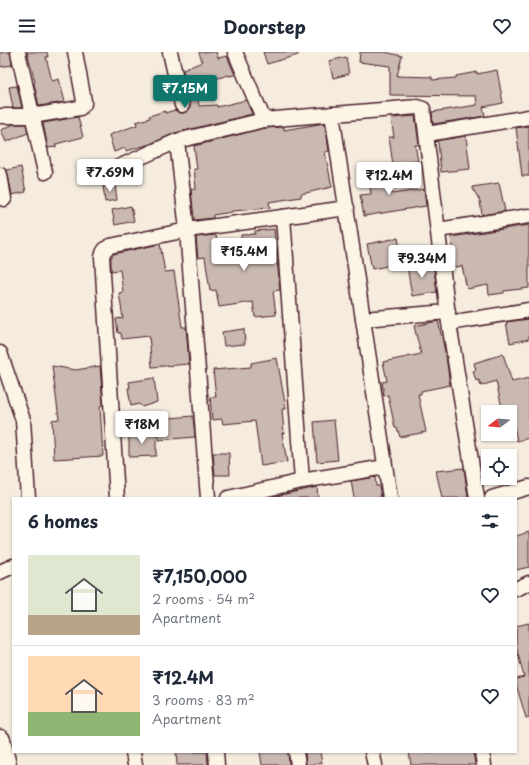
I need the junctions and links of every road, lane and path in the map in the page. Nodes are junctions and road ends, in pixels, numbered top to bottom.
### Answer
1 (18, 52) edge
2 (75, 52) edge
3 (170, 52) edge
4 (235, 52) edge
5 (182, 106) dead end
6 (332, 114) junction
7 (0, 116) edge
8 (32, 116) junction
9 (529, 117) edge
10 (264, 120) junction
11 (427, 134) junction
12 (177, 142) junction
13 (45, 172) dead end
14 (103, 174) dead end
15 (0, 175) edge
16 (4, 199) dead end
17 (347, 208) junction
18 (529, 216) edge
19 (283, 217) junction
20 (188, 230) junction
21 (438, 230) junction
22 (529, 310) edge
23 (448, 317) junction
24 (363, 319) junction
25 (0, 354) edge
26 (385, 467) junction
27 (302, 481) junction
28 (529, 487) edge
29 (28, 497) edge
30 (117, 497) edge
31 (208, 497) edge
32 (232, 497) edge
33 (390, 497) edge
34 (477, 497) edge
35 (495, 497) edge
36 (12, 566) edge
37 (0, 572) edge
38 (529, 583) edge
39 (517, 589) edge
40 (0, 740) edge
41 (133, 753) edge
42 (216, 753) edge
43 (296, 753) edge
44 (372, 753) edge
45 (482, 753) edge
46 (6, 765) edge
47 (135, 765) edge
48 (217, 765) edge
49 (298, 765) edge
50 (374, 765) edge
51 (484, 765) edge

1 - 8 street
2 - 8 street
3 - 5 street
4 - 10 street
6 - 10 street
6 - 11 street
6 - 17 street
7 - 8 street
8 - 13 street
9 - 11 street
10 - 12 street
11 - 21 street
12 - 14 street
12 - 20 street
15 - 16 street
17 - 19 street
17 - 24 street
18 - 21 street
19 - 20 street
19 - 27 street
20 - 30 street
20 - 31 street
21 - 23 street
22 - 23 street
23 - 24 street
23 - 34 street
24 - 26 street
25 - 29 street
26 - 27 street
26 - 33 street
27 - 32 street
28 - 35 street
36 - 37 street
38 - 39 street
40 - 46 street
41 - 47 street
42 - 48 street
43 - 49 street
44 - 50 street
45 - 51 street

